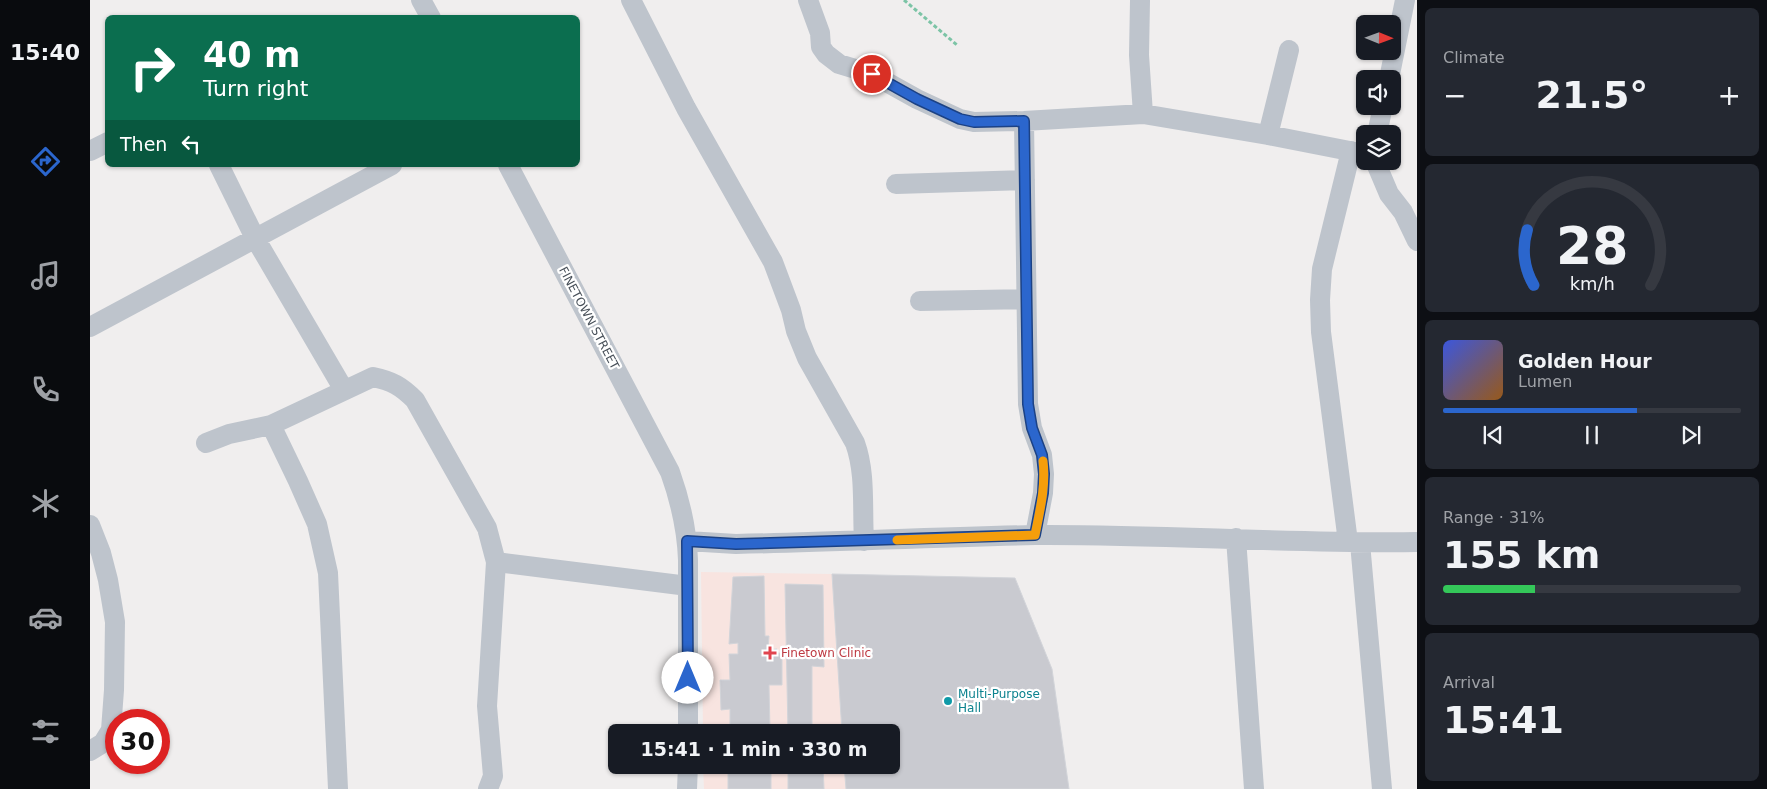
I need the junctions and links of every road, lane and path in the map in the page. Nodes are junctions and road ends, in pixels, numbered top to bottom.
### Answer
1 (421, 0) edge
2 (631, 0) edge
3 (808, 0) edge
4 (904, 0) edge
5 (1405, 0) edge
6 (1140, 1) edge
7 (429, 15) edge
8 (957, 46) dead end
9 (1289, 50) dead end
10 (1391, 70) edge
11 (1142, 114) junction
12 (1024, 121) junction
13 (1268, 135) junction
14 (105, 143) edge
15 (90, 150) edge
16 (1356, 153) edge
17 (1356, 159) edge
18 (220, 167) edge
19 (388, 167) edge
20 (509, 167) edge
21 (1379, 170) edge
22 (1025, 180) junction
23 (896, 184) dead end
24 (1416, 234) edge
25 (255, 238) junction
26 (1026, 299) junction
27 (920, 301) dead end
28 (90, 327) edge
29 (344, 390) junction
30 (271, 425) junction
31 (206, 443) dead end
32 (90, 525) edge
33 (1035, 535) junction
34 (1236, 538) junction
35 (687, 541) junction
36 (864, 541) junction
37 (1417, 542) edge
38 (1354, 543) junction
39 (496, 562) junction
40 (688, 586) junction
41 (688, 724) edge
42 (90, 751) edge
43 (688, 774) edge
44 (338, 789) edge
45 (488, 789) edge
46 (688, 789) edge
47 (1254, 789) edge
48 (1382, 789) edge

1 - 7 street
2 - 36 street
3 - 12 street
4 - 8 path
5 - 10 street
6 - 11 street
9 - 13 street
11 - 12 street
11 - 13 street
12 - 22 street
13 - 16 street
14 - 15 street
17 - 38 street
18 - 25 street
19 - 25 street
20 - 35 street, FINETOWN STREET
21 - 24 street
22 - 23 street
22 - 26 street
25 - 28 street
25 - 29 street
26 - 27 street
26 - 33 street
29 - 30 street
29 - 39 street
30 - 31 street
30 - 44 street
32 - 42 street
33 - 34 street
33 - 36 street
34 - 38 street
34 - 47 street
35 - 36 street
35 - 40 street, FINETOWN STREET
37 - 38 street
38 - 48 street
39 - 40 street
39 - 45 street
40 - 41 street, FINETOWN STREET
43 - 46 street

